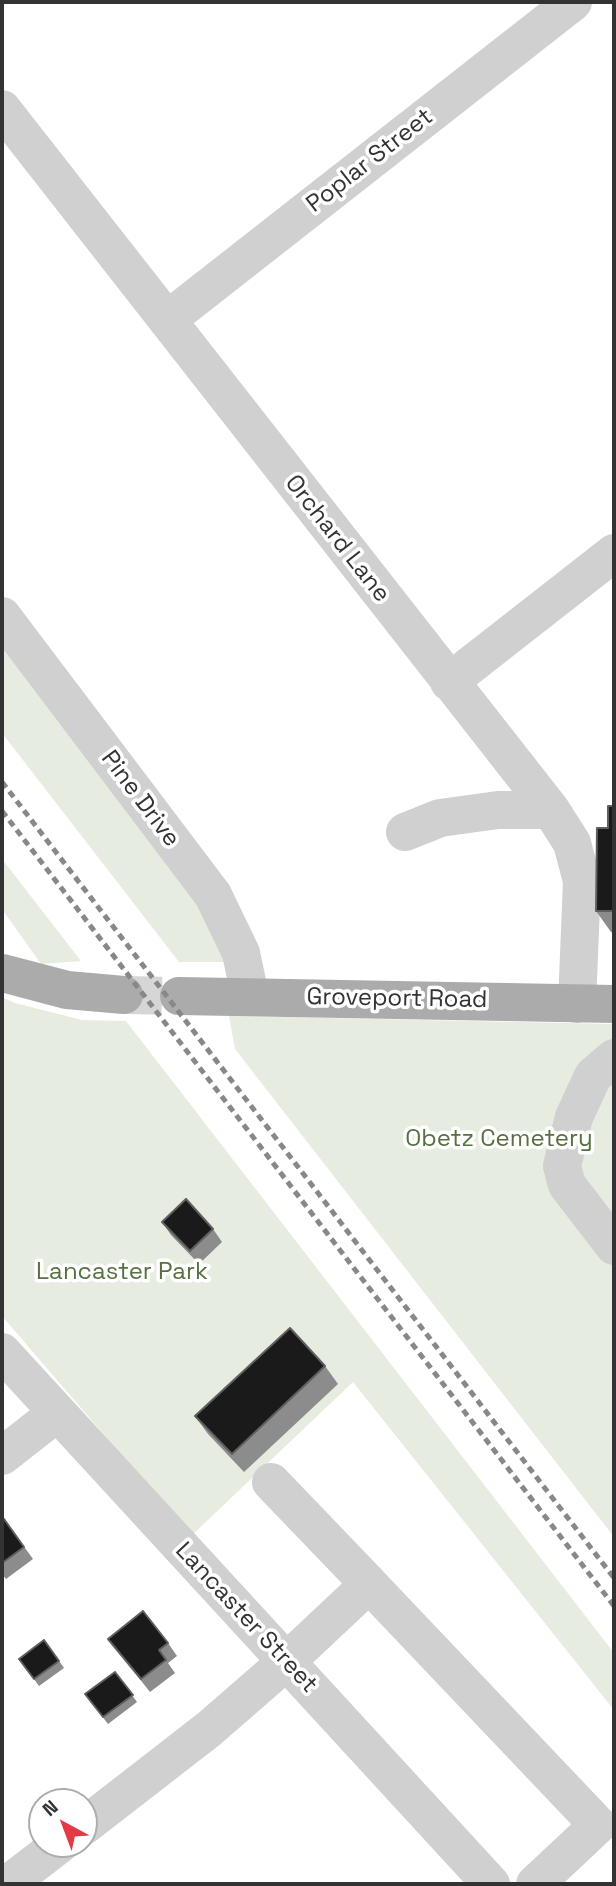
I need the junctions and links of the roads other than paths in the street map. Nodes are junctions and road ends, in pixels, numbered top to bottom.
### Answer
1 (573, 2) edge
2 (2, 109) edge
3 (167, 320) junction
4 (614, 553) edge
5 (2, 616) edge
6 (449, 682) junction
7 (551, 810) junction
8 (405, 832) dead end
9 (2, 973) edge
10 (124, 995) tunnel mouth
11 (179, 996) tunnel mouth
12 (250, 996) junction
13 (577, 1004) junction
14 (614, 1004) edge
15 (614, 1058) edge
16 (614, 1246) edge
17 (2, 1352) edge
18 (57, 1413) junction
19 (2, 1456) edge
20 (271, 1482) dead end
21 (369, 1584) junction
22 (286, 1662) junction
23 (98, 1815) edge
24 (606, 1834) edge
25 (42, 1858) edge
26 (8, 1884) edge
27 (491, 1884) edge
28 (535, 1884) edge

1 - 3 street, Poplar Street
2 - 3 street, Orchard Lane
3 - 6 street, Orchard Lane
4 - 6 street
5 - 12 street, Pine Drive
6 - 7 street, Orchard Lane
7 - 8 street
7 - 13 street, Orchard Lane
9 - 10 main road
11 - 12 main road, Groveport Road
12 - 13 main road, Groveport Road
13 - 14 main road, Groveport Road
15 - 16 street
17 - 18 street, Lancaster Street
18 - 19 street
18 - 22 street, Lancaster Street
20 - 21 street
21 - 22 street
21 - 24 street
22 - 23 street
22 - 27 street, Lancaster Street
24 - 28 street
25 - 26 street

